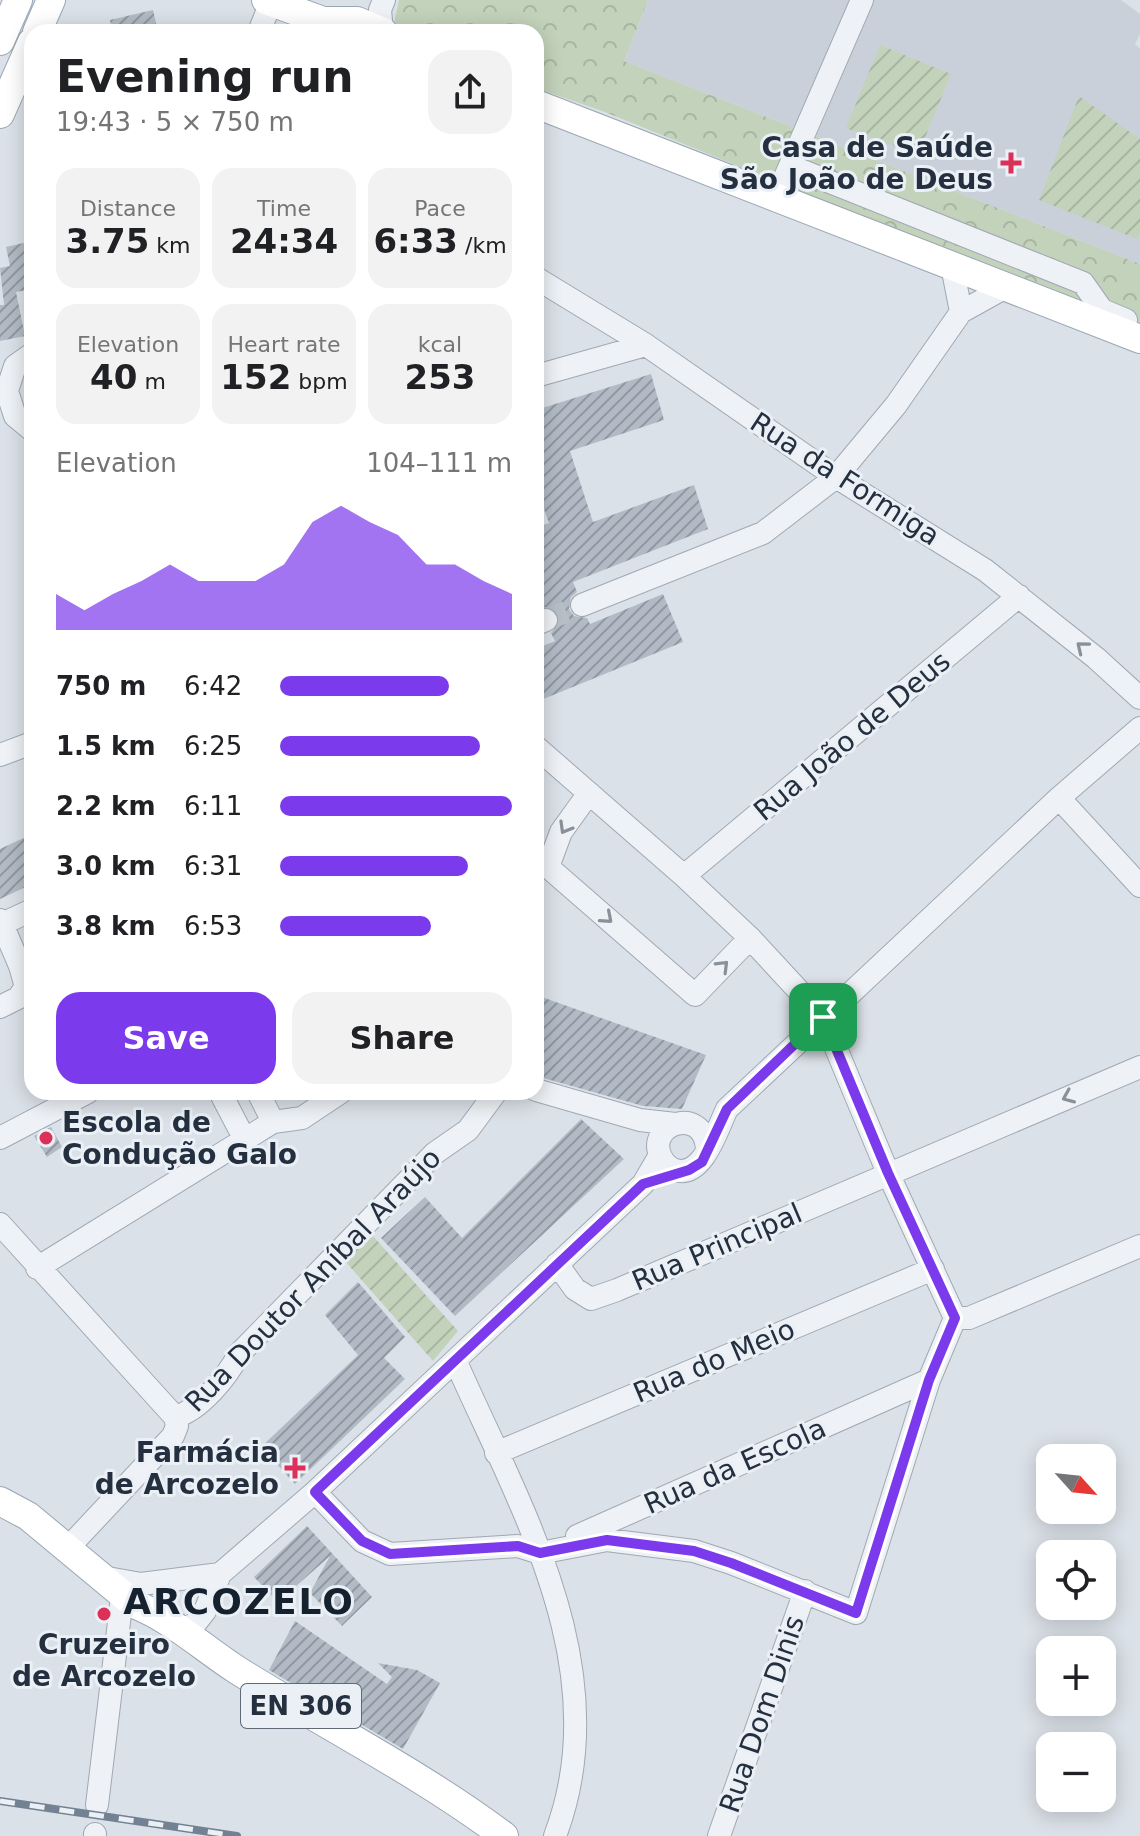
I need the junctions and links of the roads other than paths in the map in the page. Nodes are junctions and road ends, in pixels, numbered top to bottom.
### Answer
1 (18, 0) edge
2 (51, 0) edge
3 (862, 0) edge
4 (269, 1) edge
5 (363, 21) edge
6 (40, 24) edge
7 (262, 24) edge
8 (0, 41) edge
9 (24, 60) edge
10 (544, 107) edge
11 (0, 114) edge
12 (790, 166) junction
13 (776, 198) junction
14 (952, 266) junction
15 (544, 283) edge
16 (1006, 287) junction
17 (961, 312) junction
18 (1138, 332) edge
19 (646, 345) junction
20 (24, 360) edge
21 (544, 374) edge
22 (24, 423) edge
23 (836, 477) junction
24 (1019, 596) junction
25 (582, 605) tunnel mouth
26 (1140, 698) edge
27 (1140, 728) edge
28 (24, 746) edge
29 (544, 754) edge
30 (0, 755) edge
31 (589, 793) junction
32 (1059, 798) junction
33 (684, 876) junction
34 (1140, 886) edge
35 (24, 914) edge
36 (1, 924) edge
37 (750, 938) junction
38 (24, 980) edge
39 (24, 990) edge
40 (0, 1007) edge
41 (823, 1017) junction
42 (1140, 1067) edge
43 (544, 1092) edge
44 (73, 1100) edge
45 (224, 1100) edge
46 (262, 1100) edge
47 (329, 1100) edge
48 (490, 1100) edge
49 (727, 1109) junction
50 (640, 1120) junction
51 (273, 1122) junction
52 (679, 1123) junction
53 (0, 1138) edge
54 (245, 1140) junction
55 (707, 1148) junction
56 (659, 1150) junction
57 (682, 1171) junction
58 (888, 1173) junction
59 (643, 1184) junction
60 (0, 1224) edge
61 (1140, 1246) edge
62 (557, 1264) junction
63 (37, 1268) junction
64 (933, 1269) junction
65 (955, 1318) junction
66 (456, 1362) junction
67 (929, 1380) junction
68 (175, 1417) junction
69 (496, 1453) junction
70 (0, 1484) edge
71 (315, 1492) junction
72 (0, 1501) edge
73 (0, 1509) edge
74 (28, 1516) junction
75 (66, 1550) junction
76 (540, 1553) junction
77 (220, 1574) junction
78 (99, 1577) junction
79 (170, 1581) junction
80 (805, 1591) junction
81 (122, 1597) junction
82 (205, 1611) junction
83 (155, 1612) junction
84 (179, 1629) junction
85 (208, 1650) junction
86 (97, 1805) dead end
87 (504, 1836) edge
88 (555, 1836) edge
89 (719, 1836) edge

1 - 8 main road
2 - 6 main road
3 - 12 street
4 - 5 main road
4 - 7 street
9 - 11 main road
10 - 13 main road
12 - 13 street
12 - 18 street
13 - 14 main road
14 - 16 main road
14 - 17 street
15 - 19 street, Rua da Formiga
16 - 17 street
16 - 18 main road
17 - 23 street
19 - 21 street
19 - 23 street, Rua da Formiga
20 - 22 street
23 - 24 street, Rua da Formiga
23 - 25 street
26 -> 24 street, Rua da Formiga
24 - 33 street, Rua João de Deus
27 - 32 street
28 - 30 street
29 - 31 street
31 - 33 street
31 -> 37 street
32 - 34 street
32 - 41 street
33 - 37 street
35 - 36 street
36 - 38 street
37 - 41 street
39 - 40 street
41 - 49 street
41 - 58 street
42 -> 58 street
43 - 50 street
44 - 53 street
45 - 54 street
46 - 51 street
47 - 51 street
48 - 68 street, Rua Doutor Aníbal Araújo
49 - 52 street
49 - 55 street
50 - 52 street
50 - 56 street
51 - 54 street
52 - 55 street
52 - 56 street
54 - 63 street
55 - 57 street
56 - 57 street
56 - 59 street
57 - 59 street
58 - 62 street, Rua Principal
58 - 64 street
59 - 62 street
60 - 63 street, Rua Doutor Aníbal Araújo
61 - 65 street
62 - 66 street
63 - 68 street, Rua Doutor Aníbal Araújo
64 - 65 street
64 - 69 street, Rua do Meio
65 - 67 street
66 - 69 street
66 - 71 street
67 - 76 street, Rua da Escola
67 - 80 street
68 - 75 street
69 - 76 street
70 - 74 street
71 - 76 street
71 - 77 street
72 - 74 main road, EN 306
73 - 74 main road, EN 306
74 - 75 main road, EN 306
75 - 78 main road, EN 306
76 - 80 street
76 - 88 street
77 - 79 street
77 - 82 street
78 - 79 street
78 - 81 main road, EN 306
79 - 82 street
79 - 83 street
80 - 89 street, Rua Dom Dinis
81 - 83 main road, EN 306
81 - 86 street
82 - 84 street
82 - 85 street
83 - 84 main road, EN 306
84 - 85 main road, EN 306
85 - 87 main road, EN 306

